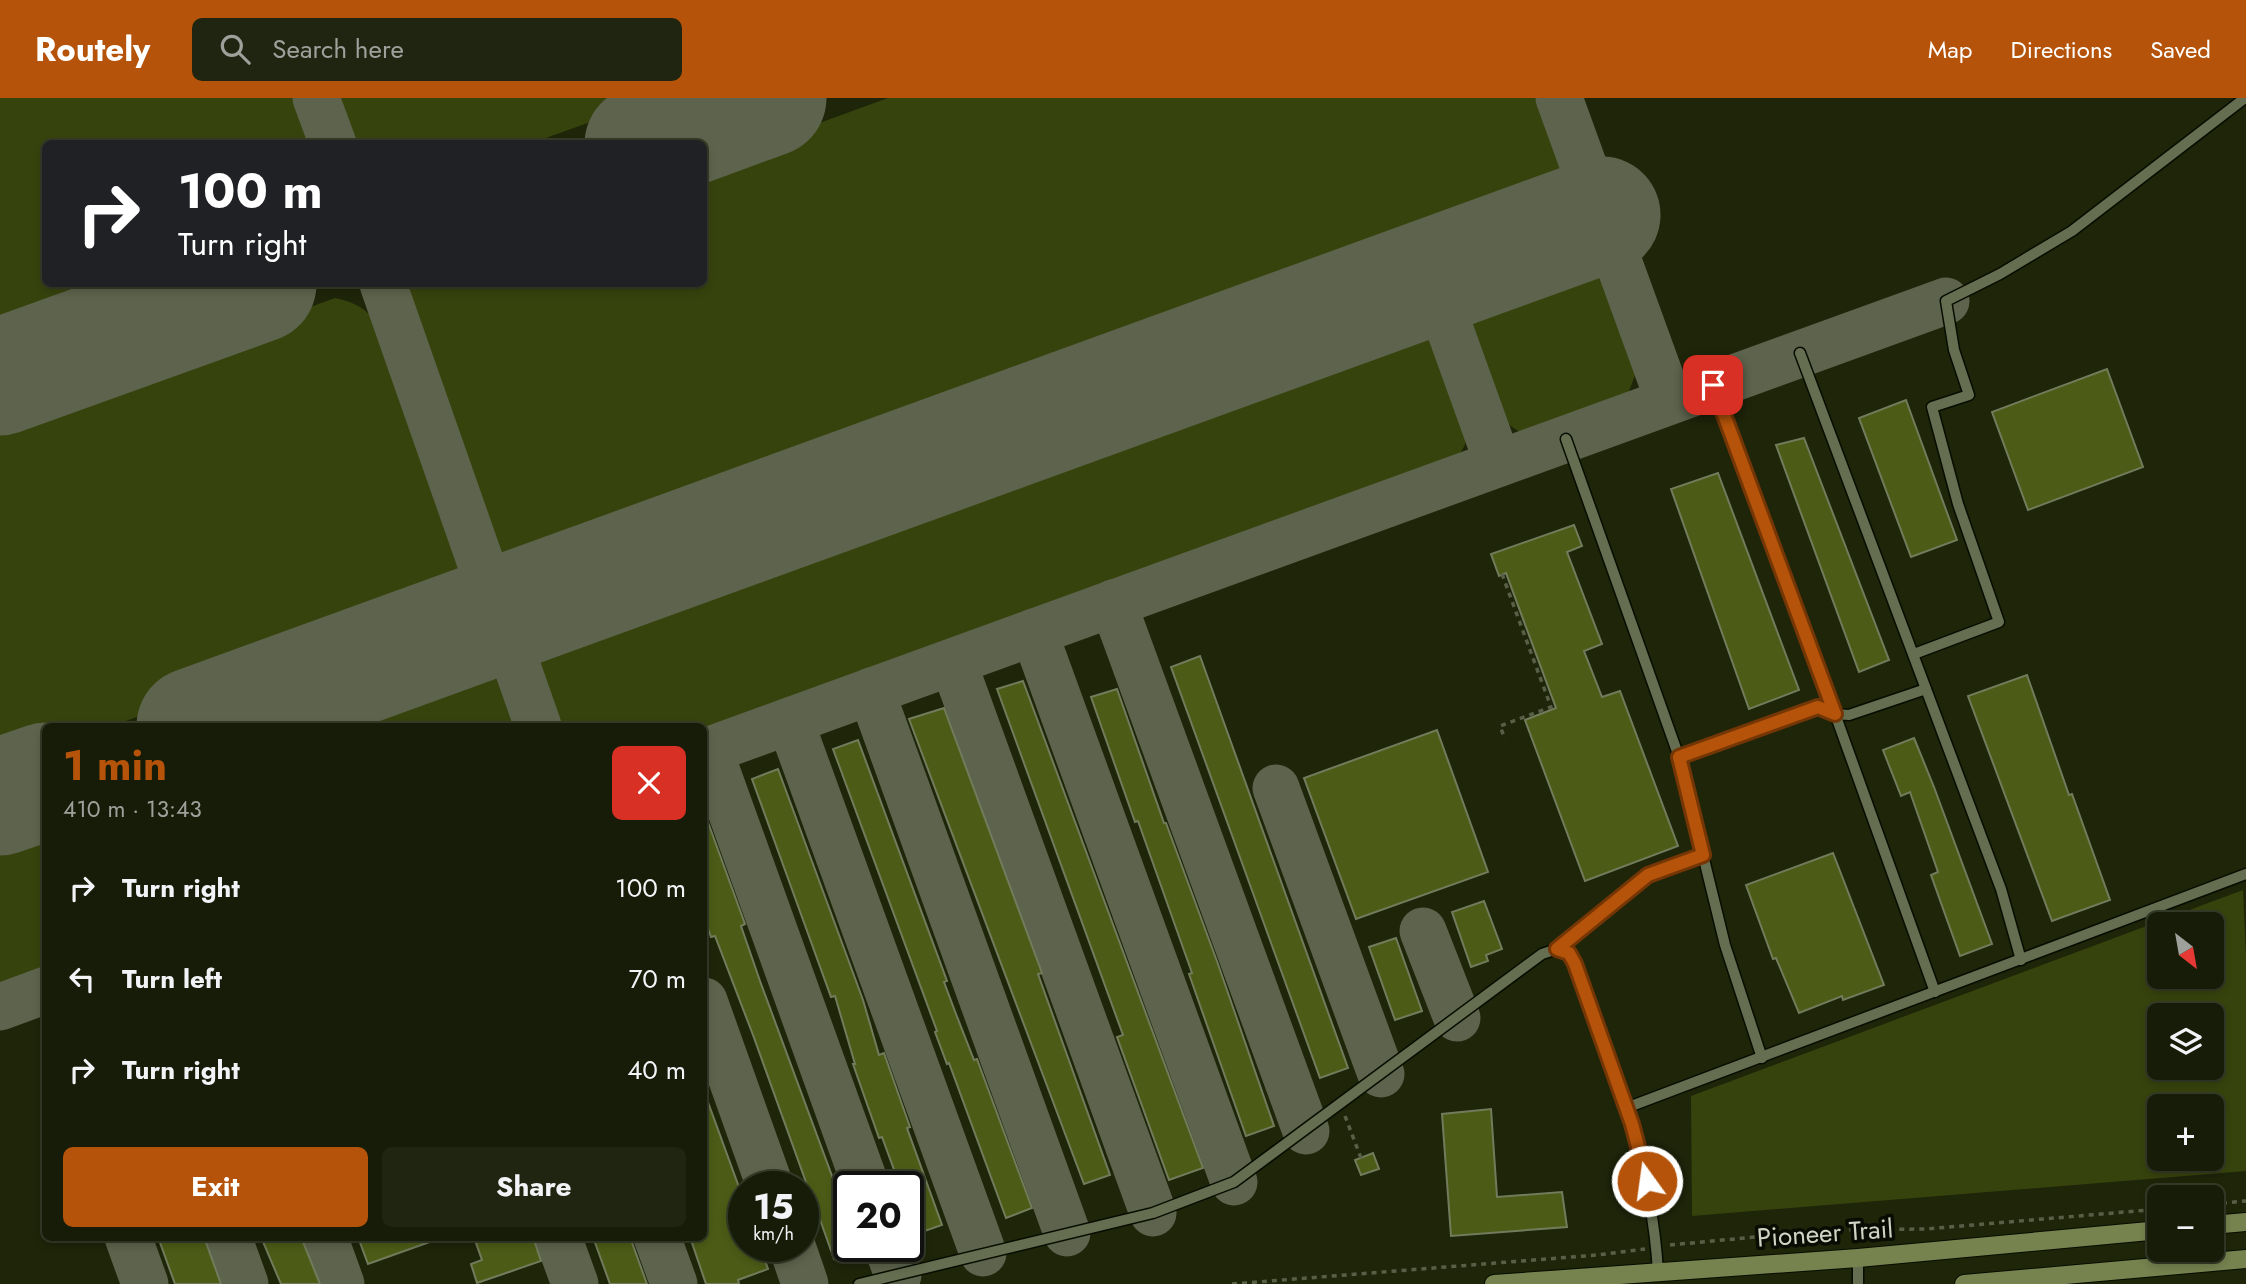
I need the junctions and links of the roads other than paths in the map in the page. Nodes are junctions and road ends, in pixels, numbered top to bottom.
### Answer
1 (2245, 98) edge
2 (1800, 353) dead end
3 (1713, 385) dead end
4 (1566, 439) dead end
5 (1914, 654) junction
6 (1926, 689) junction
7 (1835, 714) junction
8 (1679, 757) junction
9 (1703, 855) junction
10 (2246, 874) edge
11 (1557, 949) junction
12 (2021, 960) junction
13 (1935, 992) junction
14 (1762, 1058) junction
15 (1626, 1108) junction
16 (2246, 1222) edge
17 (2224, 1224) edge
18 (2147, 1231) edge
19 (1858, 1258) junction
20 (2246, 1259) edge
21 (1658, 1272) junction
22 (859, 1284) edge
23 (1494, 1284) edge
24 (1858, 1284) edge
25 (1964, 1284) edge

1 - 5 lane
2 - 5 lane
3 - 7 lane
4 - 8 lane
5 - 6 lane
6 - 7 lane
6 - 12 lane
7 - 8 lane
7 - 13 lane
8 - 9 lane
9 - 11 lane
9 - 14 lane
10 - 12 lane
11 - 15 lane
11 - 22 lane
12 - 13 lane
13 - 14 lane
14 - 15 lane
15 - 21 lane
16 - 17 main road
18 - 19 main road, Pioneer Trail
19 - 21 main road, Pioneer Trail
19 - 24 lane
20 - 25 main road
21 - 23 main road, Pioneer Trail

